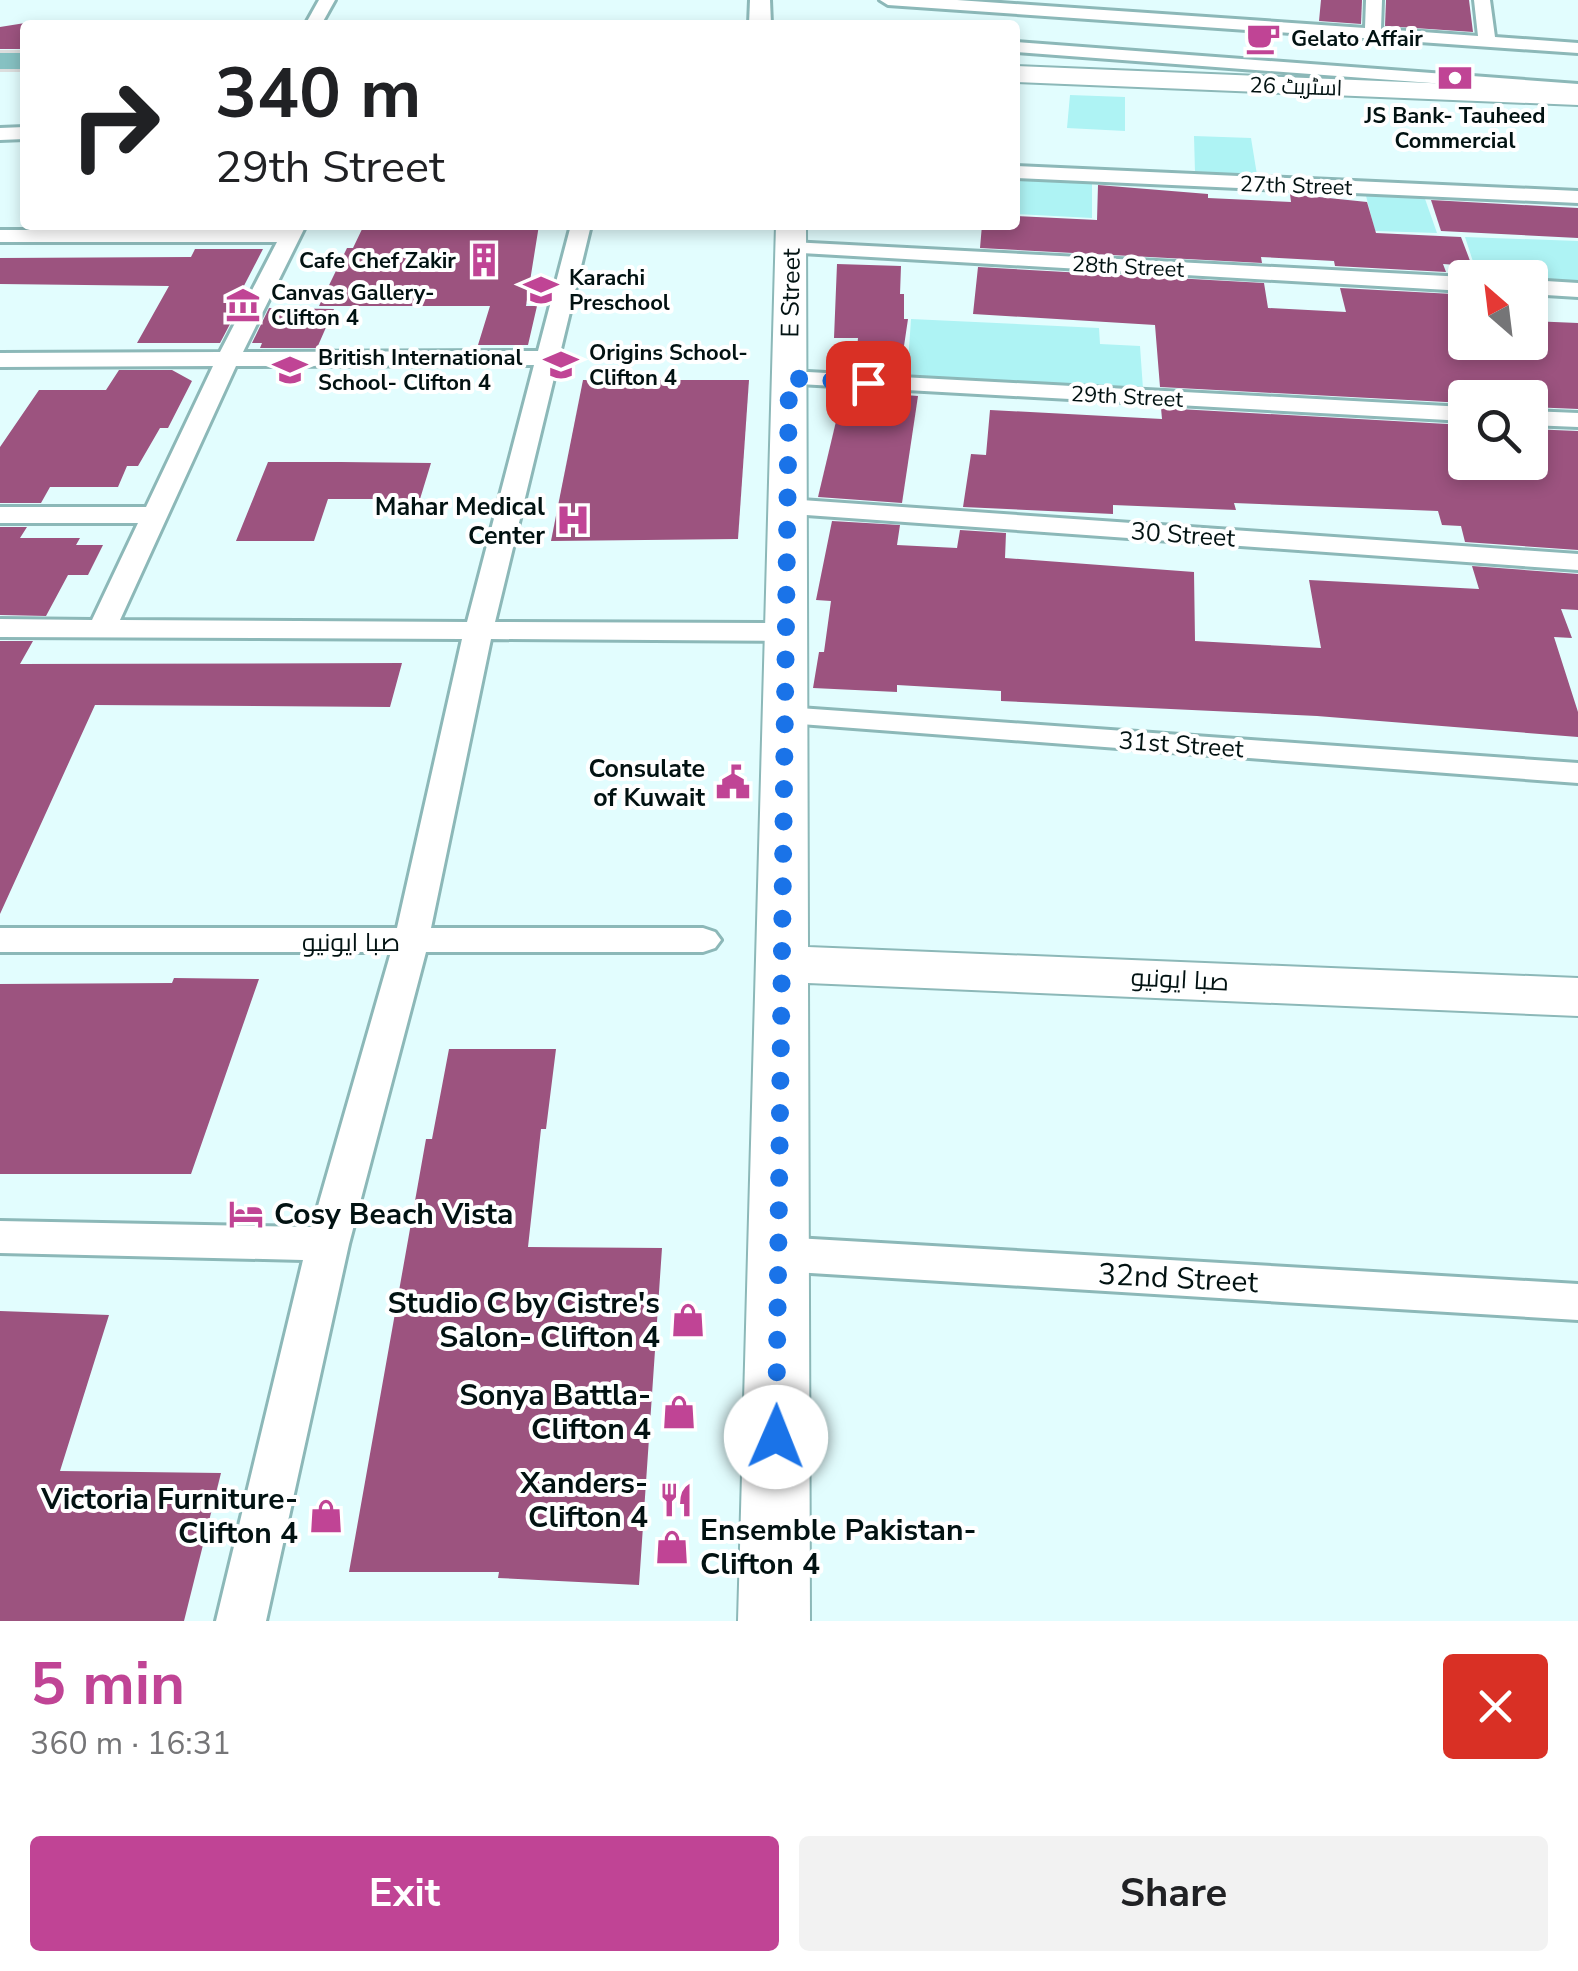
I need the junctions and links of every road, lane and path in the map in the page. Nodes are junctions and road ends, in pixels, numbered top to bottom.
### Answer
1 (888, 0) edge
2 (898, 0) edge
3 (1374, 0) edge
4 (1482, 0) edge
5 (1014, 4) edge
6 (1130, 8) edge
7 (1254, 24) junction
8 (1373, 33) junction
9 (1487, 41) junction
10 (1020, 47) edge
11 (1578, 48) edge
12 (1020, 74) edge
13 (1251, 75) junction
14 (1020, 84) edge
15 (1578, 89) edge
16 (1578, 97) edge
17 (1578, 107) edge
18 (1020, 172) edge
19 (1578, 197) edge
20 (580, 230) edge
21 (293, 231) edge
22 (0, 236) edge
23 (791, 237) edge
24 (1448, 283) edge
25 (1548, 289) edge
26 (1578, 290) edge
27 (546, 358) junction
28 (228, 359) junction
29 (0, 360) edge
30 (789, 378) junction
31 (1448, 413) edge
32 (1548, 419) edge
33 (1578, 420) edge
34 (788, 506) junction
35 (0, 515) edge
36 (154, 516) junction
37 (1578, 562) edge
38 (0, 628) edge
39 (102, 628) junction
40 (480, 629) junction
41 (786, 632) junction
42 (785, 716) junction
43 (1578, 773) edge
44 (0, 940) edge
45 (703, 940) dead end
46 (411, 942) junction
47 (783, 949) junction
48 (1578, 972) edge
49 (1578, 997) edge
50 (0, 1237) edge
51 (328, 1244) junction
52 (778, 1254) junction
53 (1578, 1302) edge
54 (241, 1621) edge
55 (774, 1621) edge

1 - 2 street
2 - 5 street
3 - 8 street
4 - 9 street
5 - 6 street
6 - 7 street
7 - 8 street
7 - 13 street
8 - 9 street
9 - 11 street
10 - 13 street
12 - 13 main road, اسٹریٹ 26
13 - 15 street
13 - 16 main road, اسٹریٹ 26
14 - 17 main road, اسٹریٹ 26
18 - 19 street, 27th Street
20 - 27 street
21 - 22 street
21 - 28 street
23 - 24 street, 28th Street
23 - 30 main road, E Street
25 - 26 street
27 - 28 street
27 - 40 street
28 - 29 street
28 - 36 street
30 - 31 street, 29th Street
30 - 34 main road, E Street
32 - 33 street
34 - 37 street, 30 Street
34 - 41 main road, E Street
35 - 36 street
36 - 39 street
38 - 39 street
39 - 40 street
40 - 41 street
40 - 46 street
41 - 42 main road, E Street
42 - 43 street, 31st Street
42 - 47 main road, E Street
44 - 46 street, صبا ایونیو
45 - 46 street, صبا ایونیو
46 - 51 street
47 - 48 main road, صبا ایونیو
47 - 49 main road, صبا ایونیو
47 - 52 main road, E Street
50 - 51 street
51 - 54 street
52 - 53 street, 32nd Street
52 - 55 main road, E Street

